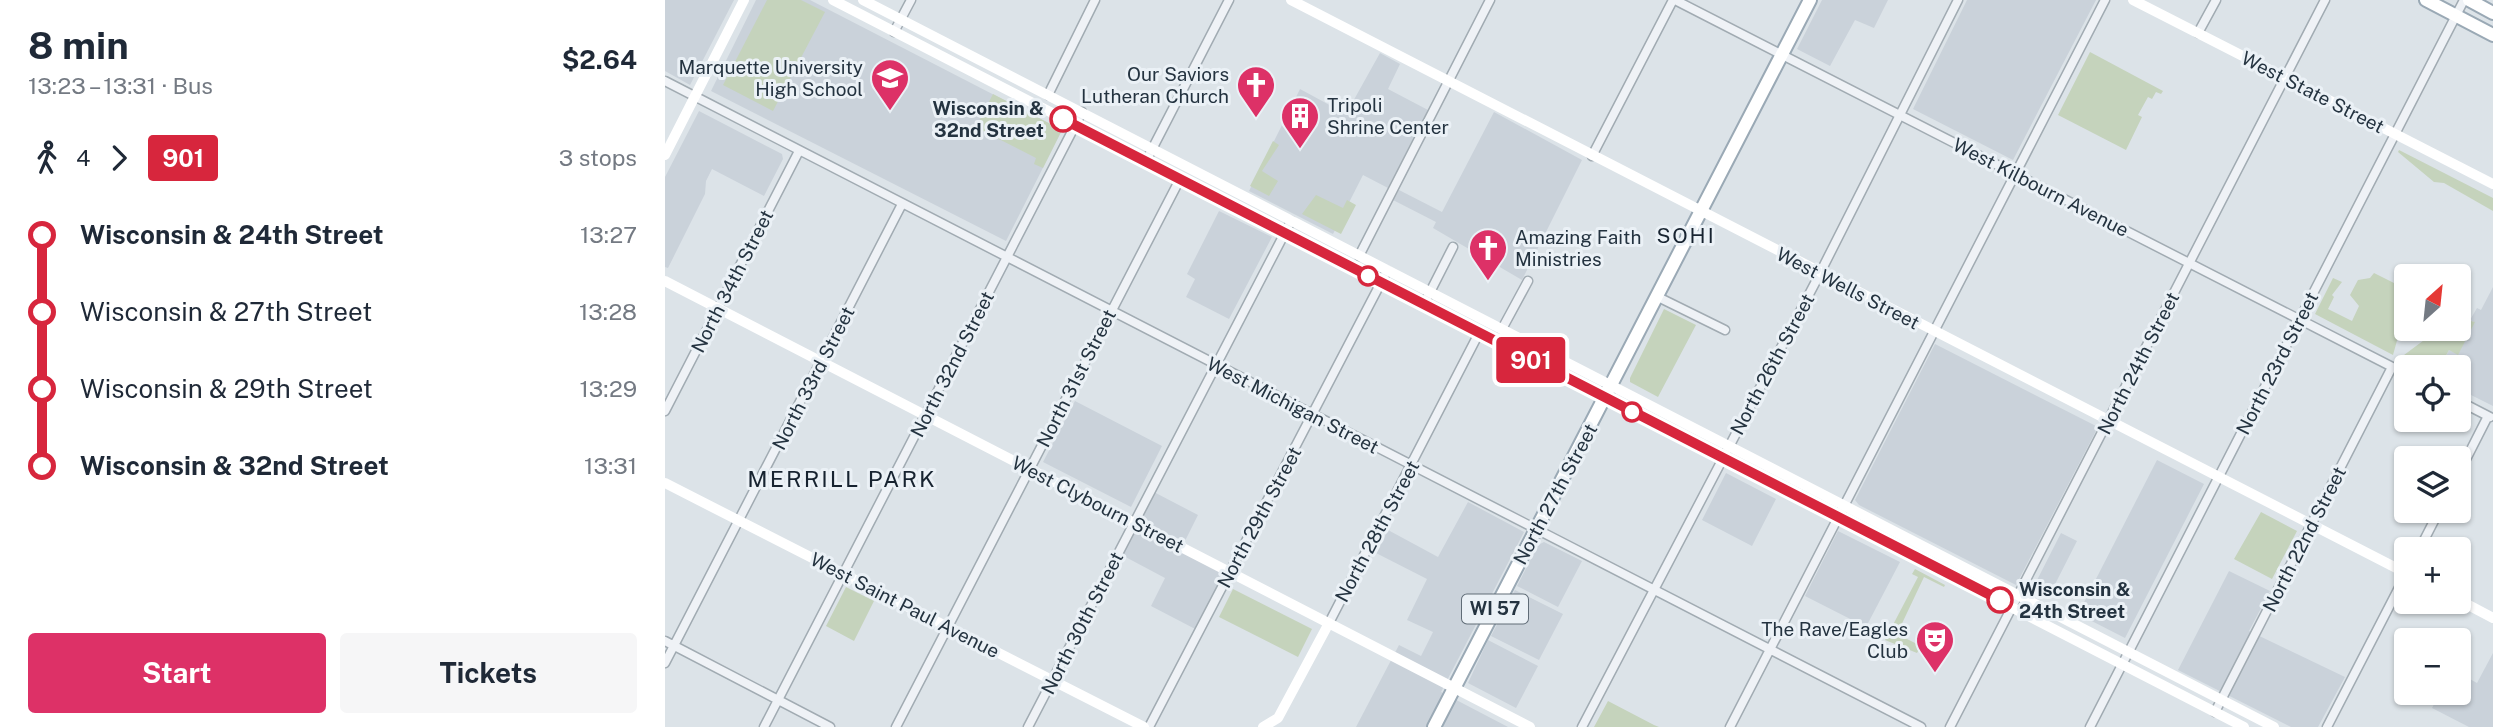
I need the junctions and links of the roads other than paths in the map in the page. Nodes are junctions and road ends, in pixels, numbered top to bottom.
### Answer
1 (744, 0) edge
2 (833, 0) edge
3 (911, 0) edge
4 (1095, 0) edge
5 (1229, 0) edge
6 (1291, 0) edge
7 (1490, 0) edge
8 (1674, 0) edge
9 (1810, 0) edge
10 (1958, 0) edge
11 (2105, 0) edge
12 (2133, 0) edge
13 (2216, 0) edge
14 (2325, 0) edge
15 (2426, 0) edge
16 (2466, 0) edge
17 (865, 1) edge
18 (2493, 13) edge
19 (859, 14) junction
20 (2456, 16) junction
21 (901, 20) junction
22 (894, 32) junction
23 (2198, 33) junction
24 (2493, 35) edge
25 (1782, 55) junction
26 (2286, 79) junction
27 (665, 81) edge
28 (1448, 82) junction
29 (1048, 95) junction
30 (695, 96) junction
31 (1082, 113) junction
32 (1898, 114) junction
33 (1076, 125) junction
34 (2396, 135) junction
35 (1152, 148) junction
36 (799, 151) junction
37 (665, 155) edge
38 (1592, 156) junction
39 (1146, 161) junction
40 (2014, 174) junction
41 (1180, 179) junction
42 (2493, 184) edge
43 (902, 204) junction
44 (1702, 213) junction
45 (1291, 221) junction
46 (1285, 233) junction
47 (1453, 247) dead end
48 (1359, 256) junction
49 (1007, 259) junction
50 (2189, 263) junction
51 (1388, 271) junction
52 (1819, 274) junction
53 (665, 281) edge
54 (1528, 281) dead end
55 (1381, 282) junction
56 (1430, 292) junction
57 (1658, 297) junction
58 (1424, 304) junction
59 (717, 308) junction
60 (1110, 312) junction
61 (2300, 320) junction
62 (1502, 329) junction
63 (1725, 330) dead end
64 (1934, 332) junction
65 (1479, 334) junction
66 (1514, 335) junction
67 (822, 362) junction
68 (1216, 365) junction
69 (2392, 367) joint
70 (1612, 385) junction
71 (1605, 398) junction
72 (2471, 407) edge
73 (665, 411) edge
74 (926, 415) junction
75 (1313, 415) junction
76 (2491, 417) edge
77 (2108, 420) junction
78 (1729, 446) junction
79 (2471, 452) edge
80 (1722, 458) junction
81 (1411, 466) junction
82 (1030, 469) junction
83 (2219, 476) junction
84 (665, 483) edge
85 (1846, 506) junction
86 (1839, 519) junction
87 (740, 521) junction
88 (1134, 522) junction
89 (2311, 524) junction
90 (1536, 530) junction
91 (2394, 568) edge
92 (1230, 572) junction
93 (844, 573) junction
94 (1653, 590) junction
95 (2019, 595) junction
96 (2394, 597) edge
97 (2471, 606) edge
98 (2013, 607) junction
99 (2493, 618) edge
100 (1329, 623) junction
101 (949, 628) junction
102 (665, 641) edge
103 (674, 646) junction
104 (1770, 651) junction
105 (2128, 653) junction
106 (665, 663) edge
107 (2122, 664) junction
108 (1052, 680) junction
109 (1454, 687) junction
110 (778, 700) junction
111 (2221, 700) junction
112 (2215, 712) junction
113 (1276, 722) edge
114 (764, 727) edge
115 (830, 727) edge
116 (896, 727) edge
117 (1028, 727) edge
118 (1147, 727) edge
119 (1263, 727) edge
120 (1434, 727) edge
121 (1531, 727) edge
122 (1582, 727) edge
123 (1731, 727) edge
124 (1921, 727) edge
125 (1950, 727) edge
126 (2090, 727) edge
127 (2244, 727) edge
128 (2274, 727) edge
129 (2327, 727) edge

1 - 30 main road
2 - 19 main road
3 - 21 street
4 - 29 street
5 - 35 street
6 - 28 main road, West Wells Street
7 - 28 street
8 - 25 street, West Kilbourn Avenue
8 - 38 street
9 - 25 main road, North 27th Street / WI 57
10 - 32 street, North 26th Street
11 - 40 street
12 - 23 main road, West State Street
13 - 23 street
14 - 26 street, North 24th Street
15 - 20 main road
16 - 18 main road
16 - 20 street, North 23rd Street
17 - 19 main road
17 - 21 main road
19 - 22 main road
20 - 24 main road
20 - 34 street, North 23rd Street
21 - 22 street
21 - 29 main road
22 - 33 main road
23 - 26 main road, West State Street
25 - 32 street, West Kilbourn Avenue
25 - 44 main road, North 27th Street / WI 57
26 - 34 main road, West State Street
26 - 50 street, North 24th Street
27 - 30 street, West Michigan Street
28 - 38 main road, West Wells Street
28 - 48 street
29 - 31 main road
30 - 36 street, West Michigan Street
30 - 37 main road
31 - 33 street, North 32nd Street
31 - 35 main road
32 - 40 street, West Kilbourn Avenue
32 - 52 street, North 26th Street
33 - 39 main road
33 - 49 street, North 32nd Street
34 - 42 main road, West State Street
34 - 61 street, North 23rd Street
35 - 39 street
35 - 45 main road
36 - 43 street, West Michigan Street
36 - 59 street, North 34th Street
38 - 44 main road, West Wells Street
39 - 41 main road
40 - 50 street, West Kilbourn Avenue
40 - 64 street
41 - 46 main road
41 - 60 street, North 31st Street
43 - 49 street, West Michigan Street
43 - 67 street, North 33rd Street
44 - 52 main road, West Wells Street
44 - 57 main road, North 27th Street / WI 57
45 - 46 street, North 30th Street
45 - 48 main road
46 - 55 main road
46 - 68 street, North 30th Street
47 - 56 street
48 - 51 main road
49 - 60 street, West Michigan Street
49 - 74 street, North 32nd Street
50 - 61 street, West Kilbourn Avenue
50 - 77 street, North 24th Street
51 - 55 street, North 29th Street
51 - 56 main road
52 - 64 main road, West Wells Street
52 - 78 street, North 26th Street
53 - 59 main road, West Clybourn Street
54 - 62 street
55 - 58 main road
55 - 75 street, North 29th Street
56 - 58 street
56 - 62 main road
57 - 63 street
57 - 70 main road, North 27th Street / WI 57
58 - 65 main road
59 - 67 main road, West Clybourn Street
59 - 73 street, North 34th Street
60 - 68 street, West Michigan Street
60 - 82 street, North 31st Street
61 - 69 street, West Kilbourn Avenue
61 - 83 street, North 23rd Street
62 - 66 main road
64 - 77 main road, West Wells Street
64 - 85 street
65 - 66 main road
65 - 71 main road
65 - 81 street, North 28th Street
66 - 70 main road
67 - 74 main road, West Clybourn Street
67 - 87 street, North 33rd Street
68 - 75 street, West Michigan Street
68 - 88 street, North 30th Street
69 - 89 street, North 22nd Street
70 - 71 main road, North 27th Street / WI 57
70 - 78 main road
71 - 80 main road
71 - 90 main road, North 27th Street / WI 57
72 - 76 street
74 - 82 main road, West Clybourn Street
74 - 93 street, North 32nd Street
75 - 81 street, West Michigan Street
75 - 92 street, North 29th Street
76 - 79 street
77 - 83 main road, West Wells Street
77 - 95 street, North 24th Street
78 - 80 street, North 26th Street
78 - 85 main road
80 - 86 main road
80 - 94 street, North 26th Street
81 - 90 street, West Michigan Street
81 - 100 street, North 28th Street
82 - 88 main road, West Clybourn Street
82 - 101 street, North 31st Street
83 - 89 main road, West Wells Street
83 - 105 street, North 23rd Street
84 - 87 main road, West Saint Paul Avenue
85 - 86 street
85 - 95 main road
86 - 98 main road
86 - 104 street
87 - 93 main road, West Saint Paul Avenue
87 - 103 street, North 33rd Street
88 - 92 main road, West Clybourn Street
88 - 108 street, North 30th Street
89 - 91 main road, West Wells Street
89 - 111 street, North 22nd Street
90 - 94 street, West Michigan Street
90 - 109 main road, North 27th Street / WI 57
92 - 100 main road, West Clybourn Street
92 - 118 street, North 29th Street
93 - 101 main road, West Saint Paul Avenue
93 - 110 street, North 32nd Street
94 - 104 street, West Michigan Street
94 - 122 street, North 26th Street
95 - 98 street, North 24th Street
95 - 105 main road
96 - 129 street
97 - 99 main road
98 - 107 main road
98 - 125 street, North 24th Street
100 - 109 main road, West Clybourn Street
100 - 113 main road, North 28th Street
101 - 108 main road, West Saint Paul Avenue
101 - 116 street, North 31st Street
102 - 103 street
103 - 106 street, North 33rd Street
103 - 110 street
104 - 123 street
104 - 124 street, West Michigan Street
105 - 107 street, North 23rd Street
105 - 111 main road
107 - 112 main road
107 - 126 street, North 23rd Street
108 - 117 street, North 30th Street
108 - 118 main road, West Saint Paul Avenue
109 - 120 main road, North 27th Street / WI 57
109 - 121 main road, West Clybourn Street
110 - 114 street, North 32nd Street
110 - 115 street
111 - 112 street, North 22nd Street
111 - 128 main road
112 - 127 main road
113 - 119 main road

